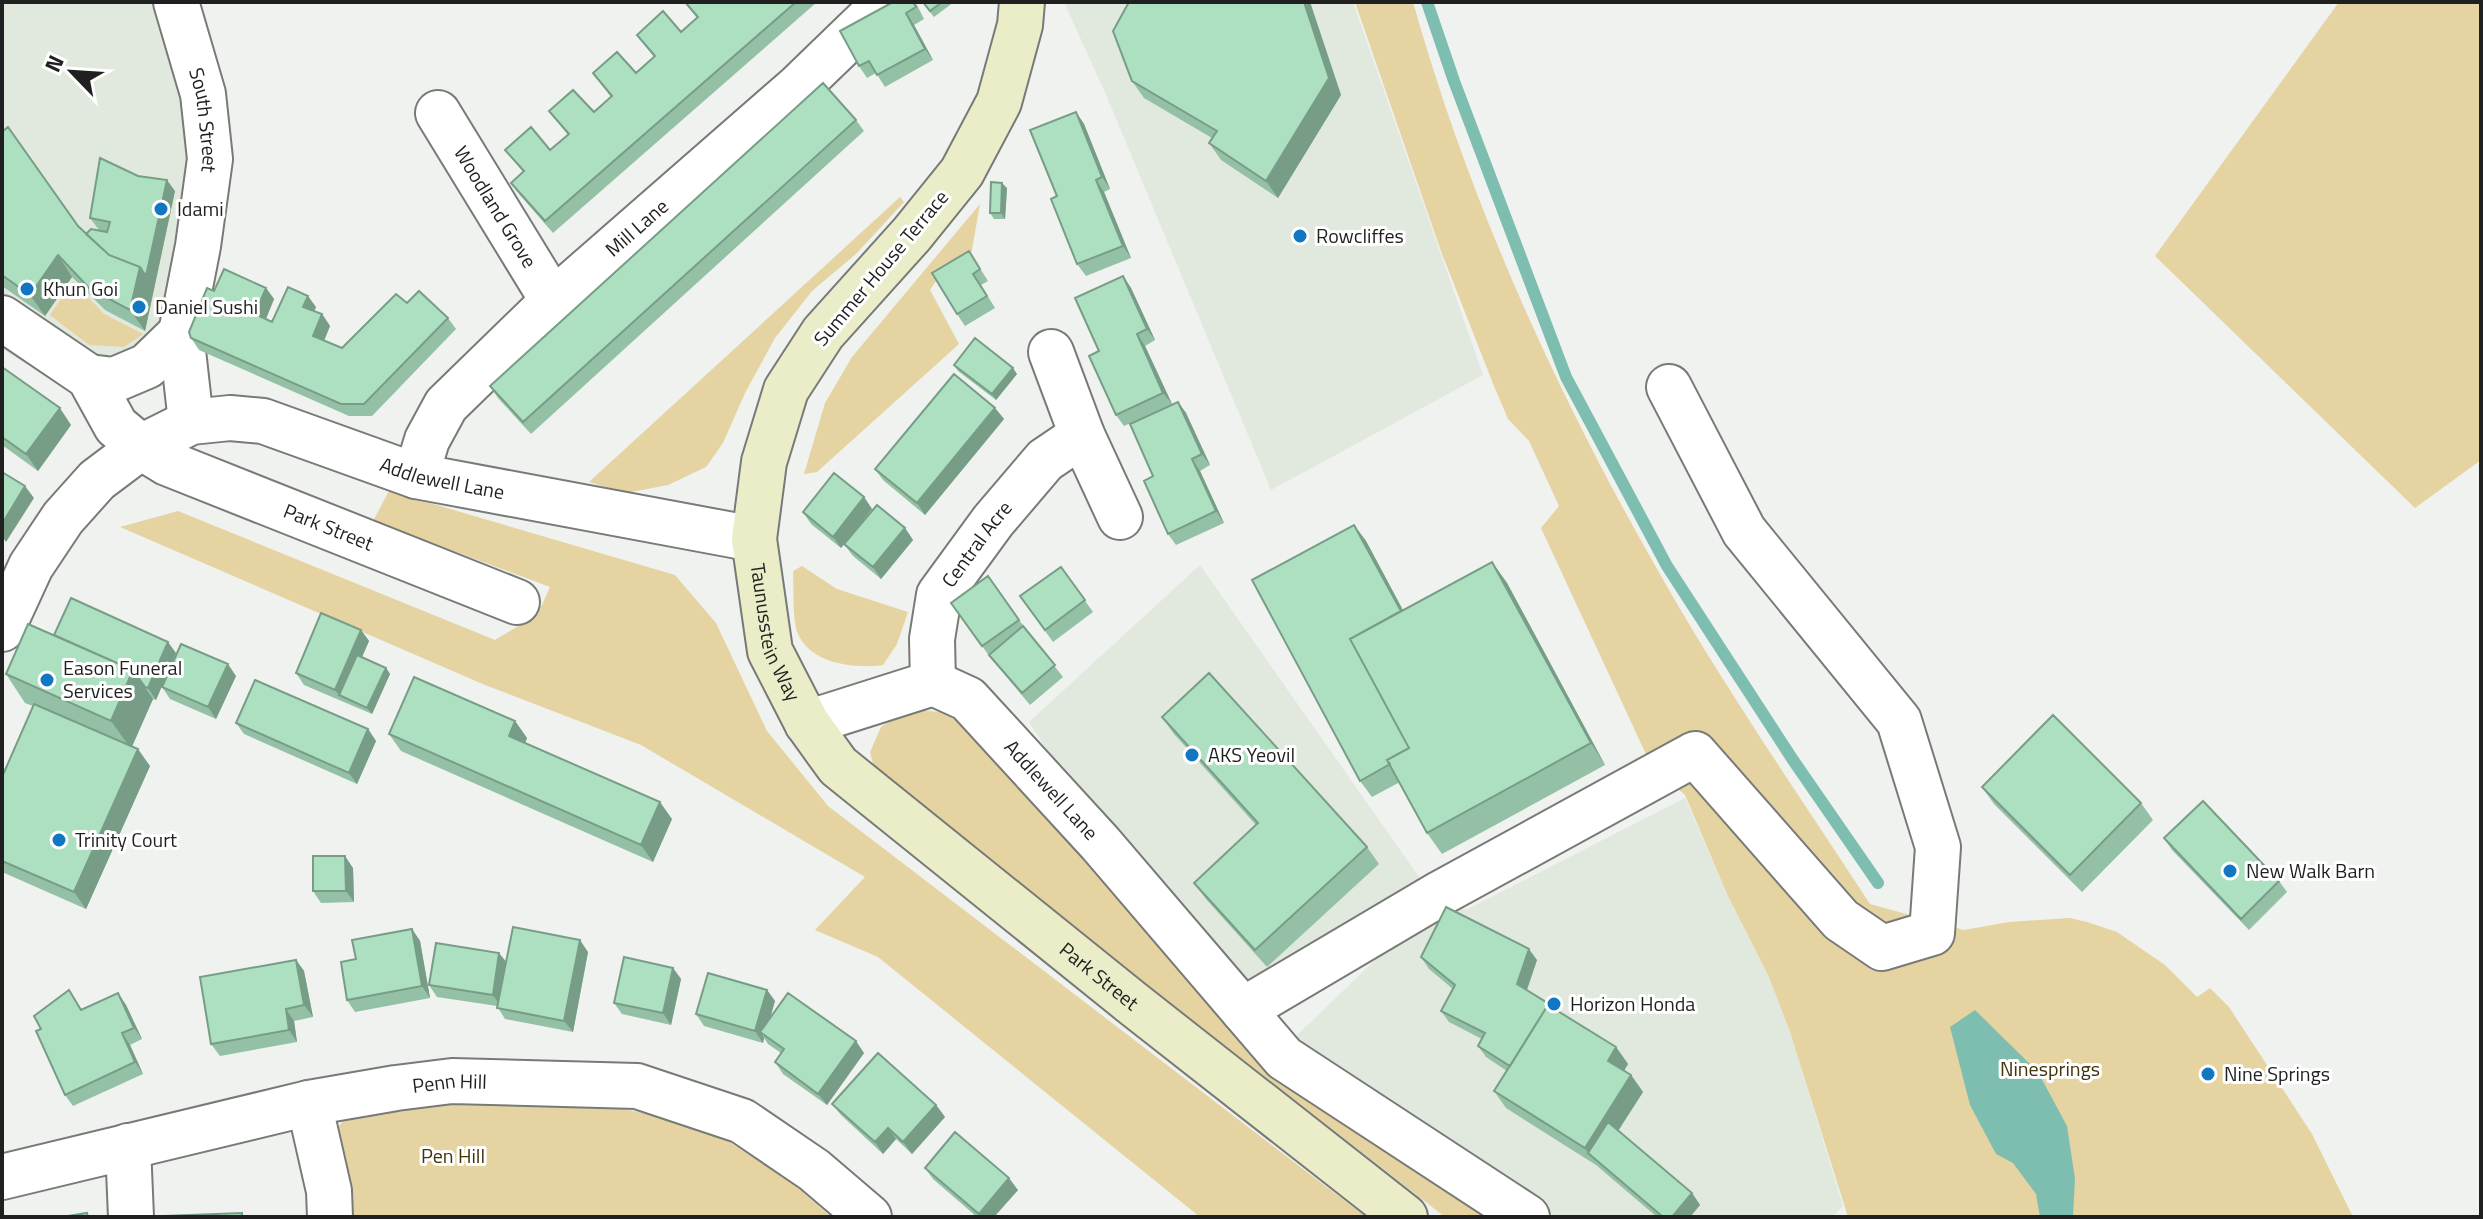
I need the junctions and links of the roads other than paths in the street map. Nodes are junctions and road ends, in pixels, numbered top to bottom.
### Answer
1 (176, 2) edge
2 (886, 2) edge
3 (1022, 2) edge
4 (438, 113) dead end
5 (553, 301) junction
6 (2, 318) edge
7 (181, 333) junction
8 (1051, 352) dead end
9 (89, 377) junction
10 (1669, 387) dead end
11 (191, 422) junction
12 (1082, 435) junction
13 (141, 447) junction
14 (416, 476) junction
15 (1120, 517) dead end
16 (754, 539) junction
17 (517, 602) dead end
18 (2, 629) edge
19 (933, 683) junction
20 (807, 723) junction
21 (1243, 1010) junction
22 (309, 1103) junction
23 (128, 1146) junction
24 (2, 1177) edge
25 (131, 1217) edge
26 (330, 1217) edge
27 (869, 1217) edge
28 (1405, 1217) edge
29 (1527, 1217) edge

1 - 7 street, South Street
2 - 5 street, Mill Lane
3 - 16 street, Summer House Terrace
4 - 5 street, Woodland Grove
5 - 14 street, Mill Lane
6 - 9 street
7 - 9 street
7 - 11 street, South Street
8 - 12 street
9 - 13 street, Park Street
10 - 21 street
11 - 13 street, Addlewell Lane
11 - 14 street, Addlewell Lane
12 - 15 street
12 - 19 street, Central Acre
13 - 17 street, Park Street
13 - 18 street
14 - 16 street, Addlewell Lane
16 - 20 street, Taunusstein Way
19 - 20 street
19 - 21 street, Addlewell Lane
20 - 28 street, Park Street
21 - 29 street, Addlewell Lane
22 - 23 street, Penn Hill
22 - 26 street
22 - 27 street, Penn Hill
23 - 24 street, Penn Hill
23 - 25 street

